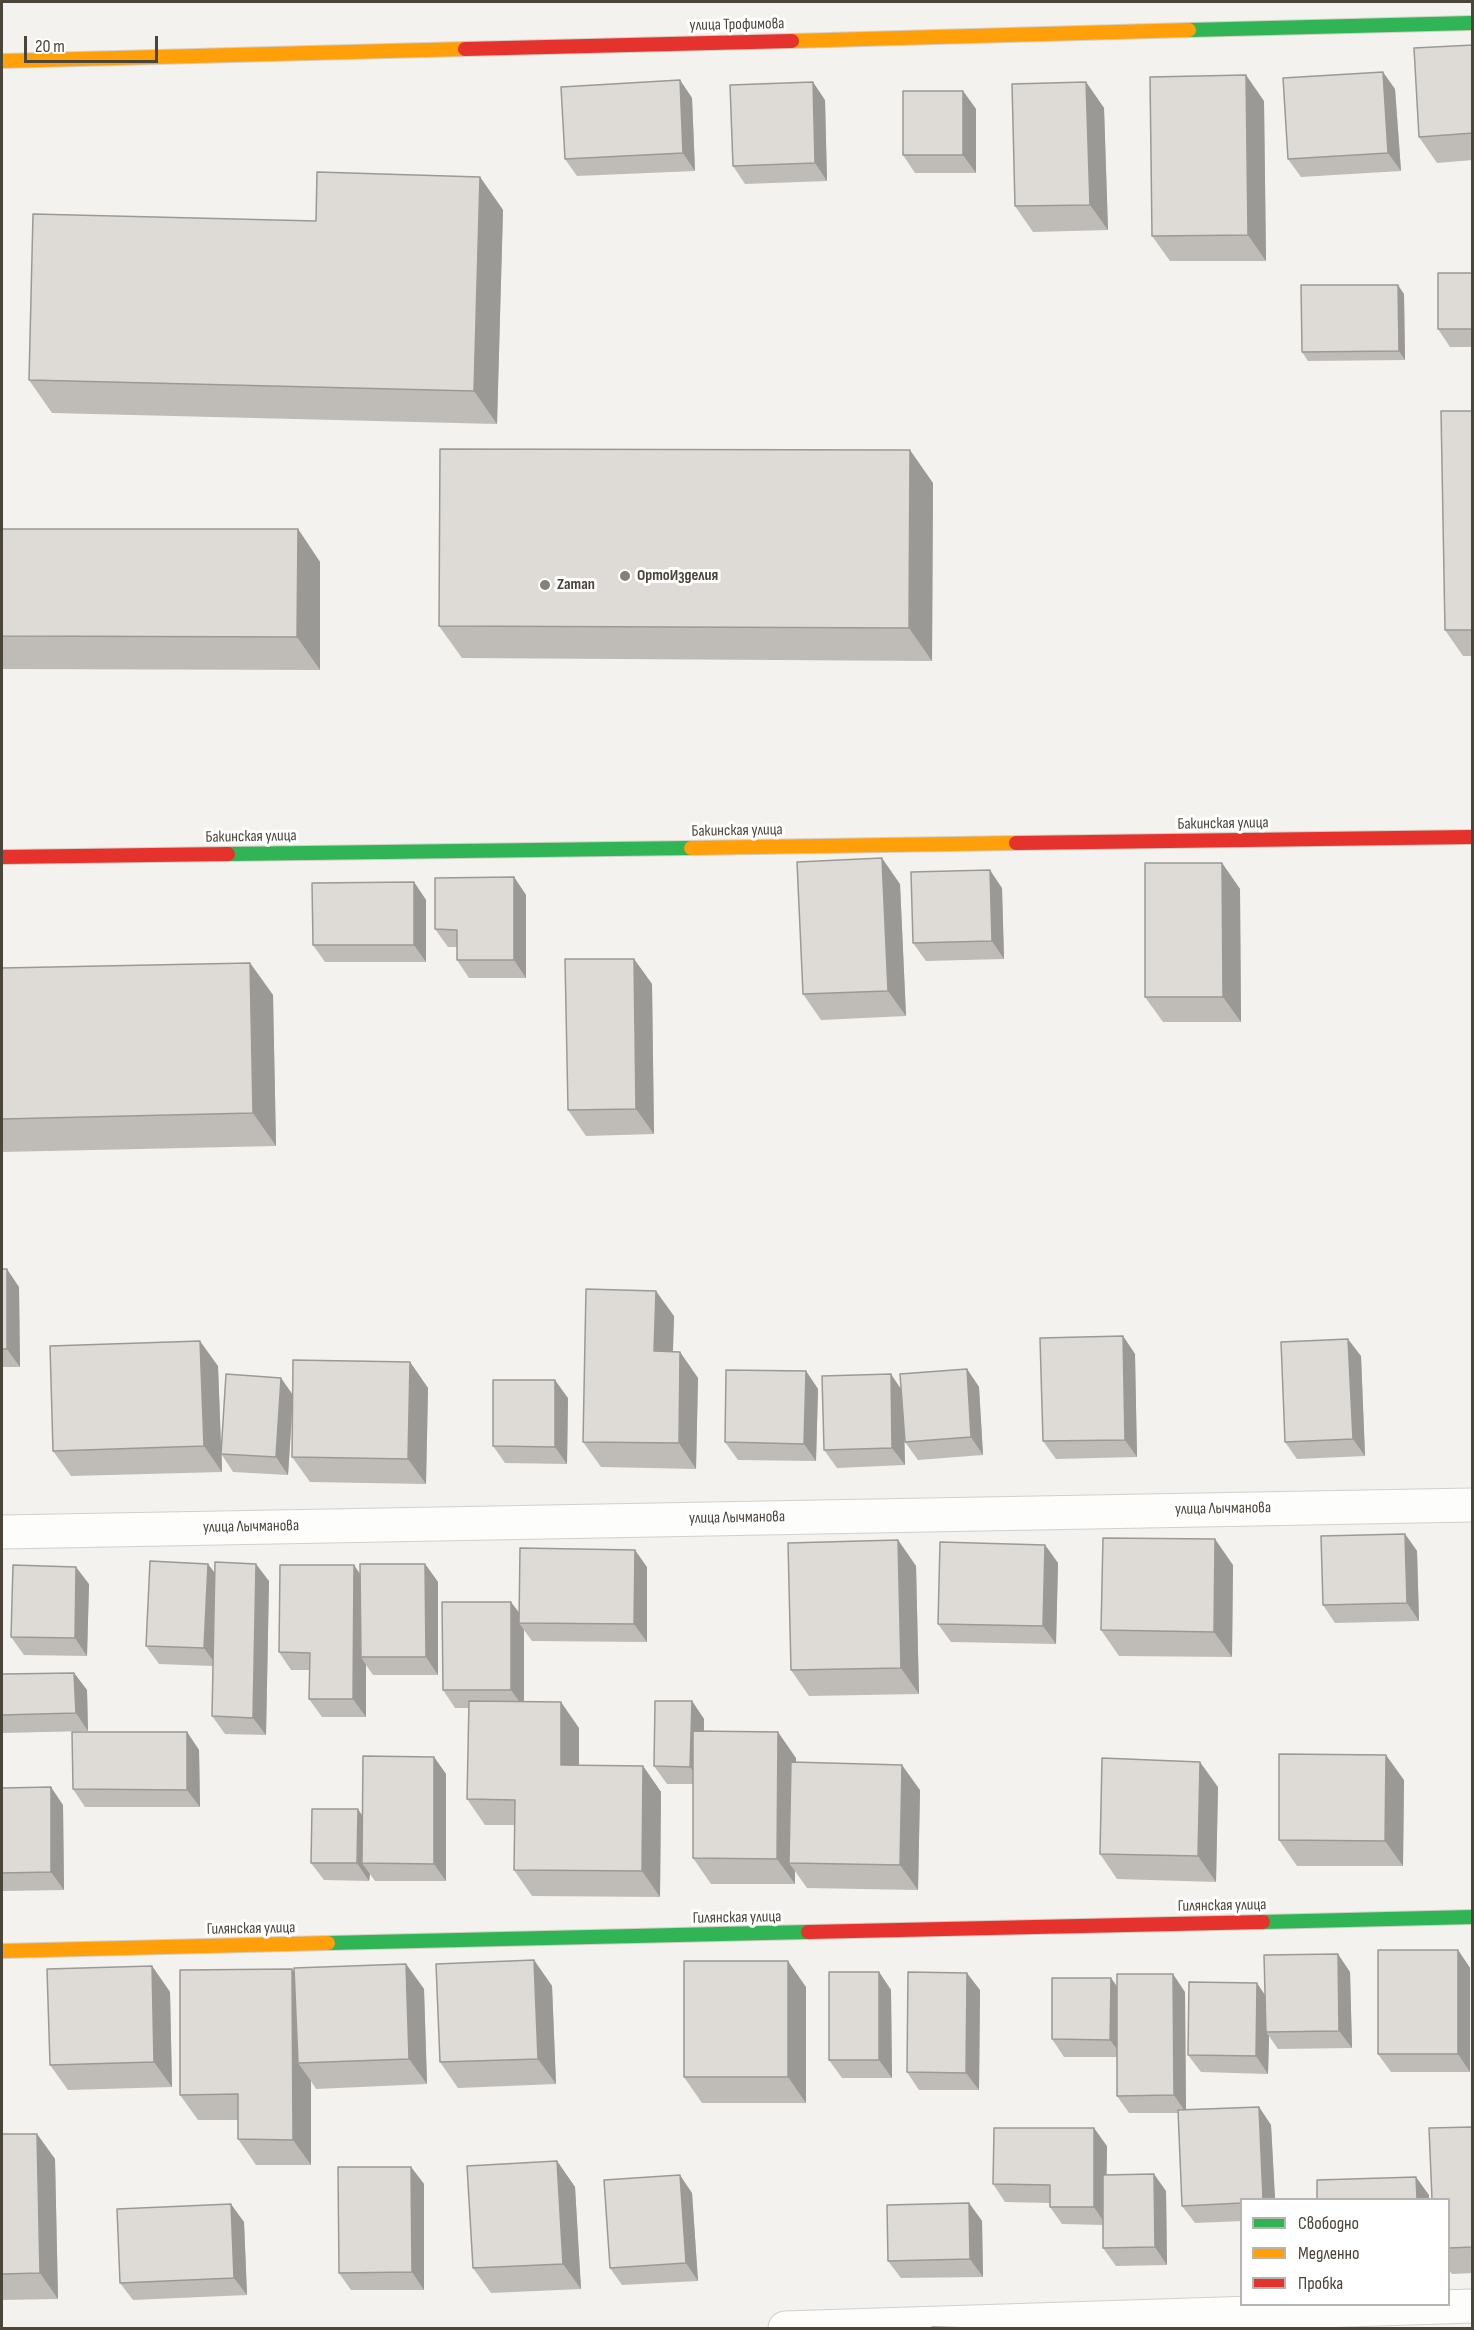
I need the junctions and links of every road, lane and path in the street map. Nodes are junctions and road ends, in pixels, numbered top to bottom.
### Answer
1 (1473, 23) edge
2 (2, 61) edge
3 (1473, 837) edge
4 (2, 857) edge
5 (1473, 1505) edge
6 (2, 1532) edge
7 (1473, 1917) edge
8 (2, 1951) edge
9 (1473, 2306) edge
10 (785, 2328) edge

1 - 2 street, улица Трофимова
3 - 4 street, Бакинская улица
5 - 6 street, улица Лычманова
7 - 8 street, Гилянская улица
9 - 10 street

